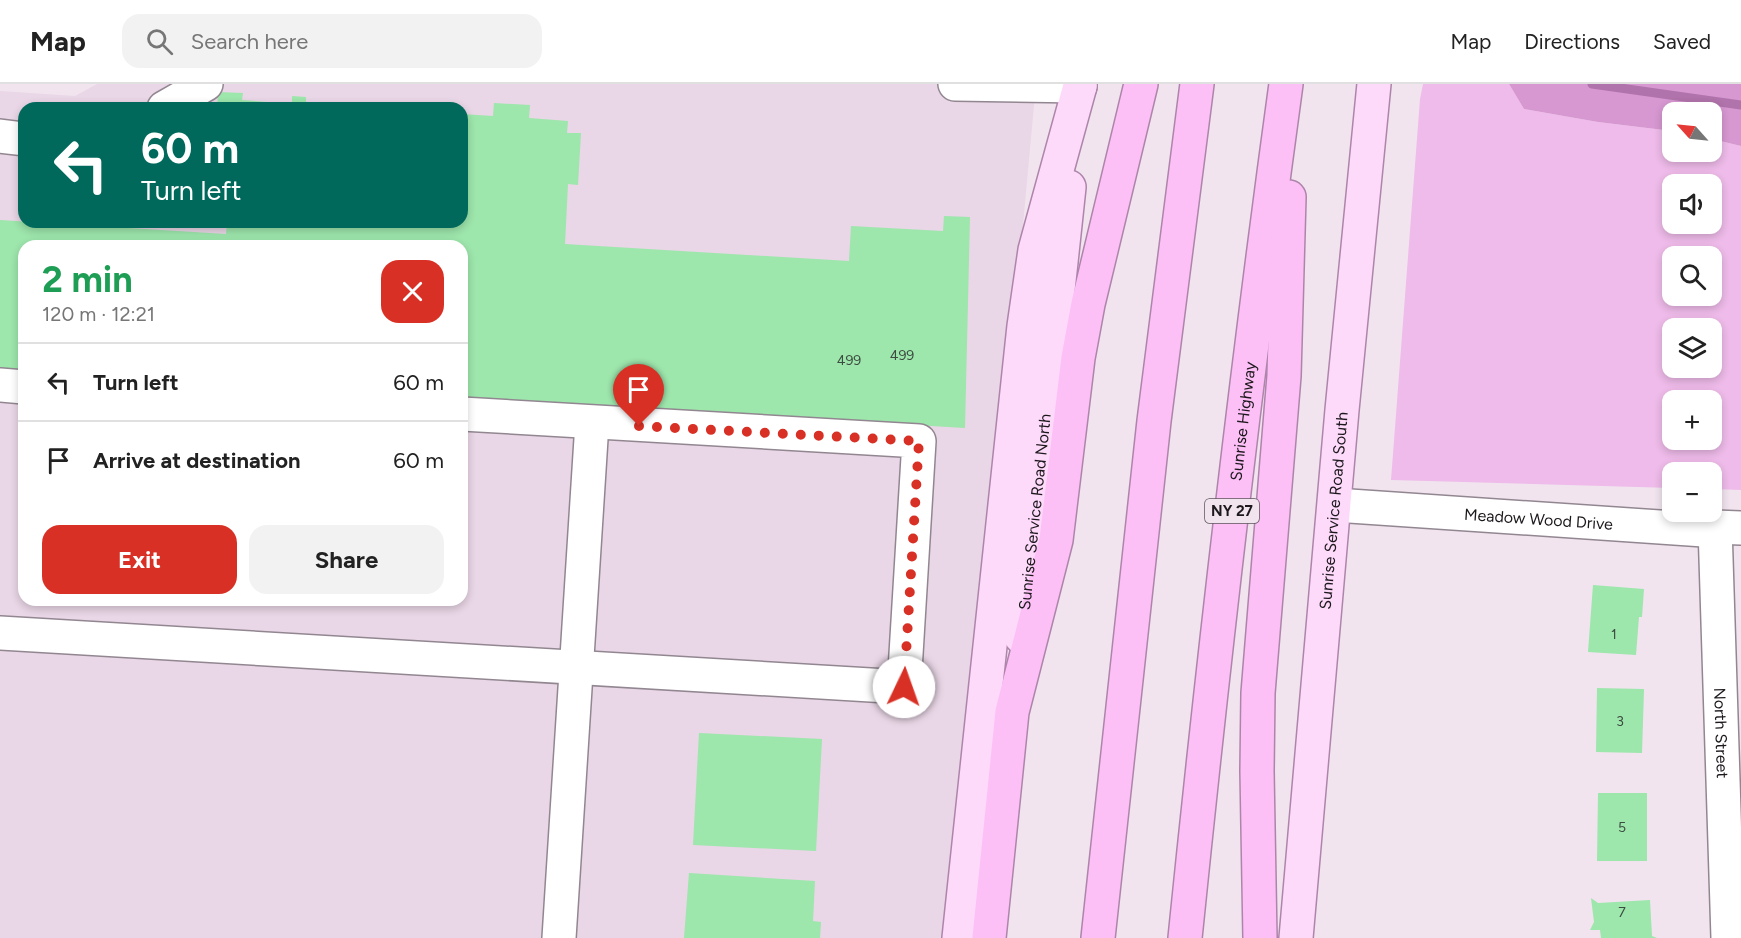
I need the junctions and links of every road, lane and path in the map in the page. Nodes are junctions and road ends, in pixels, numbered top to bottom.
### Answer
1 (206, 84) edge
2 (955, 84) edge
3 (1141, 84) edge
4 (1197, 84) edge
5 (1286, 84) edge
6 (1292, 84) edge
7 (1374, 84) edge
8 (1080, 85) edge
9 (174, 102) edge
10 (0, 136) edge
11 (18, 138) edge
12 (0, 386) edge
13 (18, 387) edge
14 (468, 414) edge
15 (592, 423) junction
16 (1335, 504) junction
17 (1728, 528) edge
18 (0, 633) edge
19 (577, 666) junction
20 (1012, 712) junction
21 (993, 893) junction
22 (559, 938) edge
23 (959, 938) edge
24 (989, 938) edge
25 (994, 938) edge
26 (1098, 938) edge
27 (1185, 938) edge
28 (1260, 938) edge
29 (1296, 938) edge
30 (1728, 938) edge

1 - 9 street
2 - 8 street
3 - 20 highway
4 - 26 highway
5 - 27 highway, Sunrise Highway / NY 27
6 - 28 highway
7 - 16 main road, Sunrise Service Road South
8 - 20 main road, Sunrise Service Road North
8 - 23 main road
10 - 11 street
12 - 13 street
14 - 15 street
15 - 19 street
15 - 19 street
16 - 17 street, Meadow Wood Drive
16 - 29 main road, Sunrise Service Road South
17 - 30 street, North Street
18 - 19 street
19 - 22 street
20 - 21 highway, Sunrise Service Road North
21 - 24 highway, Sunrise Service Road North
21 - 25 highway

